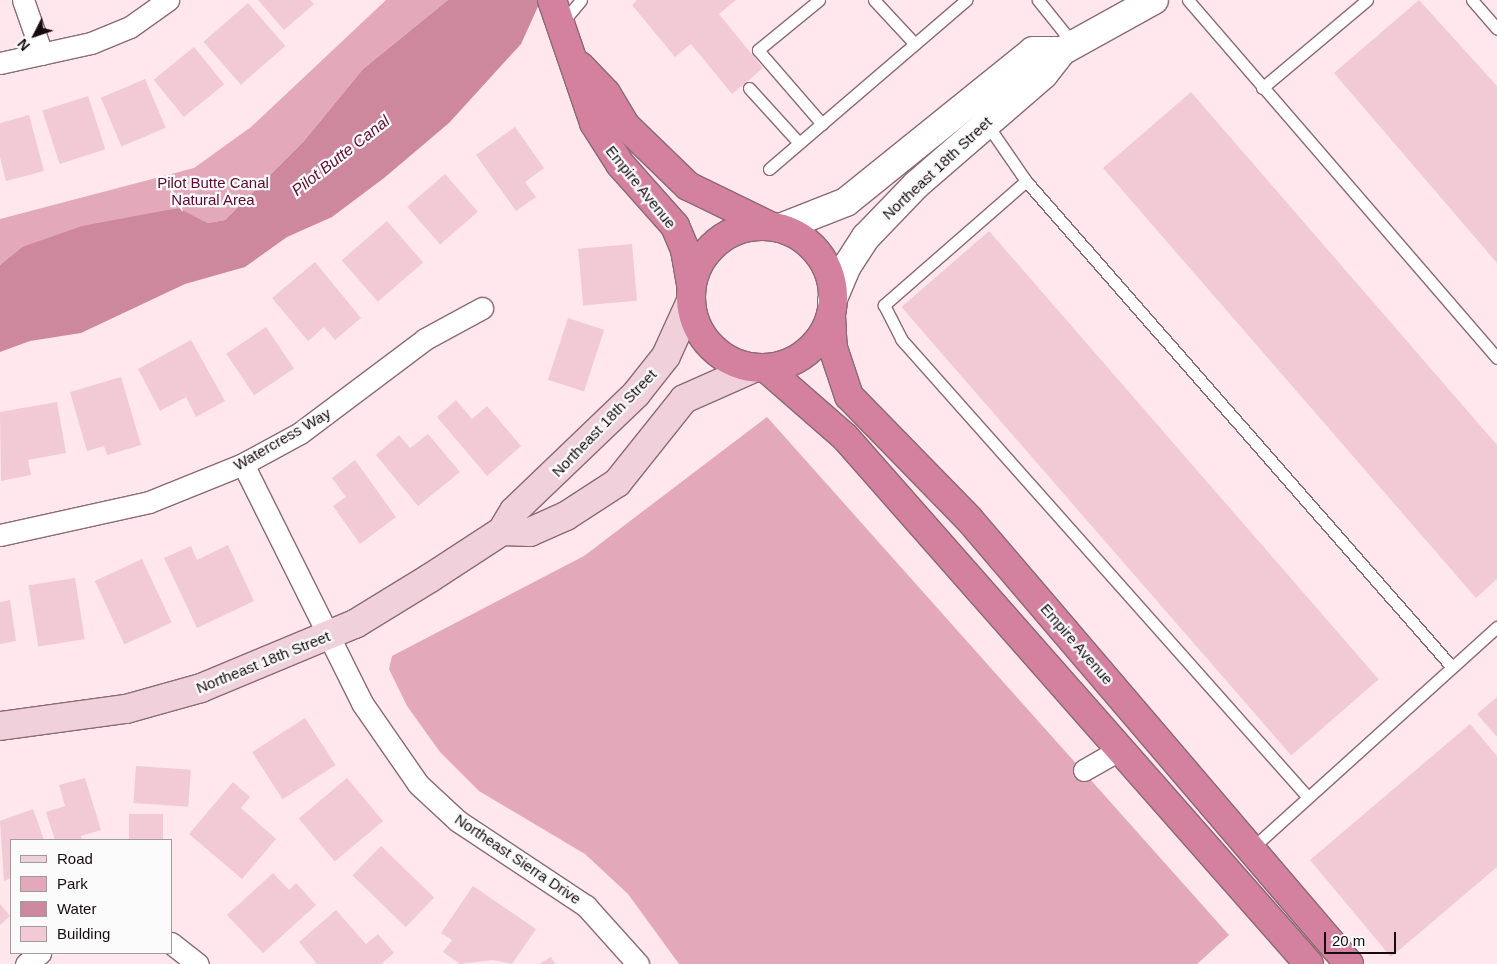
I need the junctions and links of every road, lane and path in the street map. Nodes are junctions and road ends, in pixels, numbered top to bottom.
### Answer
1 (23, 0) edge
2 (168, 0) edge
3 (581, 0) edge
4 (819, 0) edge
5 (874, 0) edge
6 (966, 0) edge
7 (1038, 0) edge
8 (1154, 0) edge
9 (1188, 0) edge
10 (1367, 0) edge
11 (1472, 0) edge
12 (555, 8) edge
13 (1497, 29) edge
14 (915, 44) junction
15 (1068, 48) junction
16 (42, 54) junction
17 (575, 61) junction
18 (0, 63) edge
19 (749, 88) dead end
20 (1262, 88) junction
21 (985, 122) junction
22 (822, 124) junction
23 (799, 143) junction
24 (769, 168) dead end
25 (1026, 181) junction
26 (776, 227) junction
27 (691, 294) junction
28 (482, 308) dead end
29 (832, 308) junction
30 (1497, 358) edge
31 (761, 368) junction
32 (243, 464) junction
33 (502, 531) junction
34 (0, 535) edge
35 (1497, 627) edge
36 (329, 636) junction
37 (1451, 666) junction
38 (0, 726) edge
39 (1120, 750) junction
40 (1084, 770) dead end
41 (1306, 795) junction
42 (1228, 826) junction
43 (1250, 850) junction
44 (172, 944) edge
45 (39, 954) edge
46 (26, 964) edge
47 (198, 964) edge
48 (638, 964) edge
49 (1309, 964) edge
50 (1350, 964) edge

1 - 16 street
2 - 16 street
3 - 12 lane
4 - 22 lane
5 - 14 lane
6 - 14 lane
7 - 15 lane
8 - 15 street, Northeast 18th Street
9 - 20 lane
10 - 20 lane
11 - 13 lane
12 - 17 highway, Empire Avenue
14 - 22 lane
15 - 21 street, Northeast 18th Street
15 - 26 street, Northeast 18th Street
16 - 18 street
17 - 26 highway, Empire Avenue
17 - 27 highway, Empire Avenue
19 - 23 lane
20 - 30 lane
21 - 25 lane
21 - 29 street, Northeast 18th Street
22 - 23 lane
23 - 24 lane
25 - 37 lane
25 - 41 lane
26 - 27 highway
26 - 29 highway
27 - 31 highway
27 - 33 main road, Northeast 18th Street
28 - 32 street, Watercress Way
29 - 31 highway
29 - 42 highway, Empire Avenue
31 - 33 main road
31 - 39 highway
32 - 34 street, Watercress Way
32 - 36 street, Northeast Sierra Drive
33 - 36 main road, Northeast 18th Street
35 - 37 lane
36 - 38 main road, Northeast 18th Street
36 - 48 street, Northeast Sierra Drive
37 - 41 lane
39 - 40 street
39 - 42 highway
39 - 49 highway
41 - 43 lane
42 - 43 highway, Empire Avenue
43 - 50 highway, Empire Avenue
44 - 47 street
45 - 46 street

